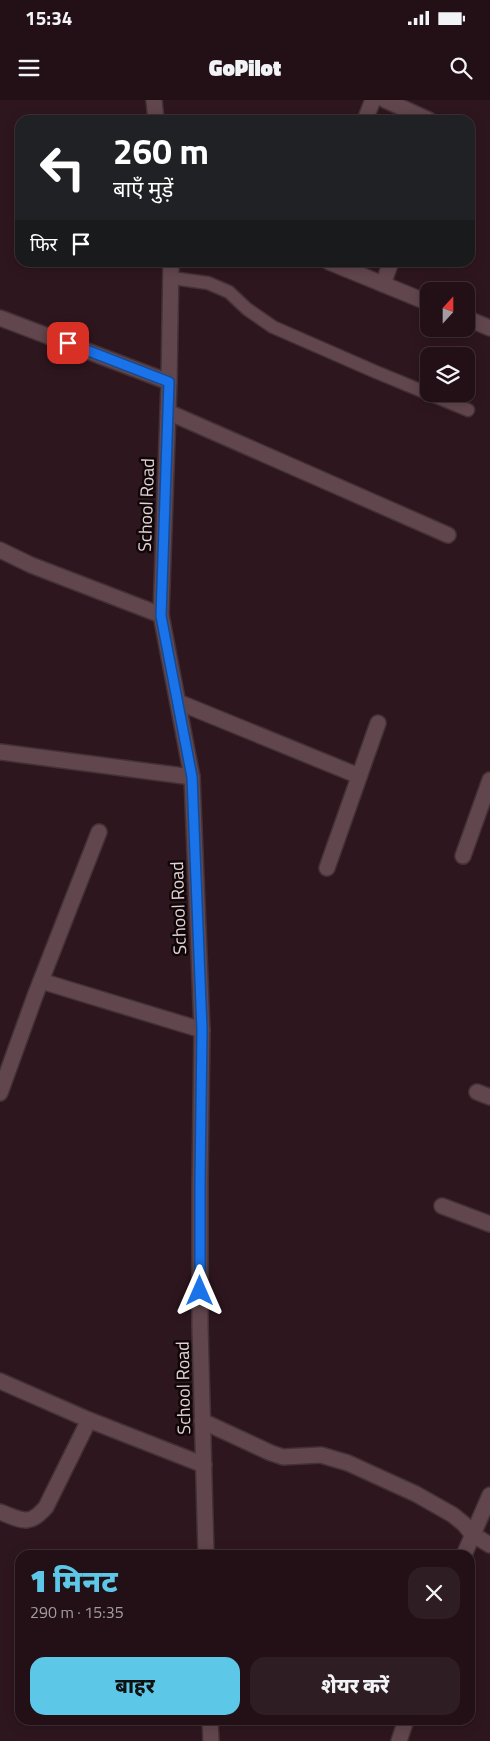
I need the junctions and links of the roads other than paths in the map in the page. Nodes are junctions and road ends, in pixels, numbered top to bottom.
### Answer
1 (154, 100) edge
2 (373, 100) edge
3 (385, 100) edge
4 (156, 115) edge
5 (367, 115) edge
6 (418, 115) edge
7 (171, 267) edge
8 (341, 267) edge
9 (389, 267) edge
10 (172, 278) junction
11 (383, 284) junction
12 (420, 299) edge
13 (0, 318) edge
14 (475, 322) edge
15 (490, 328) edge
16 (169, 382) junction
17 (468, 410) dead end
18 (168, 412) junction
19 (448, 535) dead end
20 (0, 550) edge
21 (161, 616) junction
22 (178, 702) junction
23 (378, 723) dead end
24 (0, 752) edge
25 (359, 776) junction
26 (192, 777) junction
27 (490, 780) edge
28 (99, 832) dead end
29 (462, 856) dead end
30 (327, 868) dead end
31 (41, 981) junction
32 (202, 1030) junction
33 (0, 1093) edge
34 (442, 1206) dead end
35 (490, 1224) edge
36 (0, 1381) edge
37 (90, 1420) junction
38 (202, 1421) junction
39 (204, 1465) junction
40 (490, 1495) edge
41 (0, 1512) edge
42 (472, 1534) junction
43 (490, 1545) edge
44 (206, 1550) edge
45 (466, 1550) edge
46 (210, 1725) edge
47 (404, 1725) edge
48 (211, 1741) edge
49 (399, 1741) edge

1 - 4 street
2 - 5 street
3 - 6 street
7 - 10 street, School Road
8 - 11 street
9 - 11 street
10 - 16 street, School Road
10 - 17 lane
11 - 12 street
13 - 16 street
14 - 15 street
16 - 18 street, School Road
18 - 19 street
18 - 21 street, School Road
20 - 21 street
21 - 22 street, School Road
22 - 25 street
22 - 26 street, School Road
23 - 25 street
24 - 26 street
25 - 30 street
26 - 32 street, School Road
27 - 29 street
28 - 31 street
31 - 32 street
31 - 33 street
32 - 38 street, School Road
34 - 35 street
36 - 37 street
37 - 39 street
37 - 41 street
38 - 39 street, School Road
38 - 42 street
39 - 44 street, School Road
40 - 42 street
42 - 43 street
42 - 45 street
46 - 48 street
47 - 49 street

